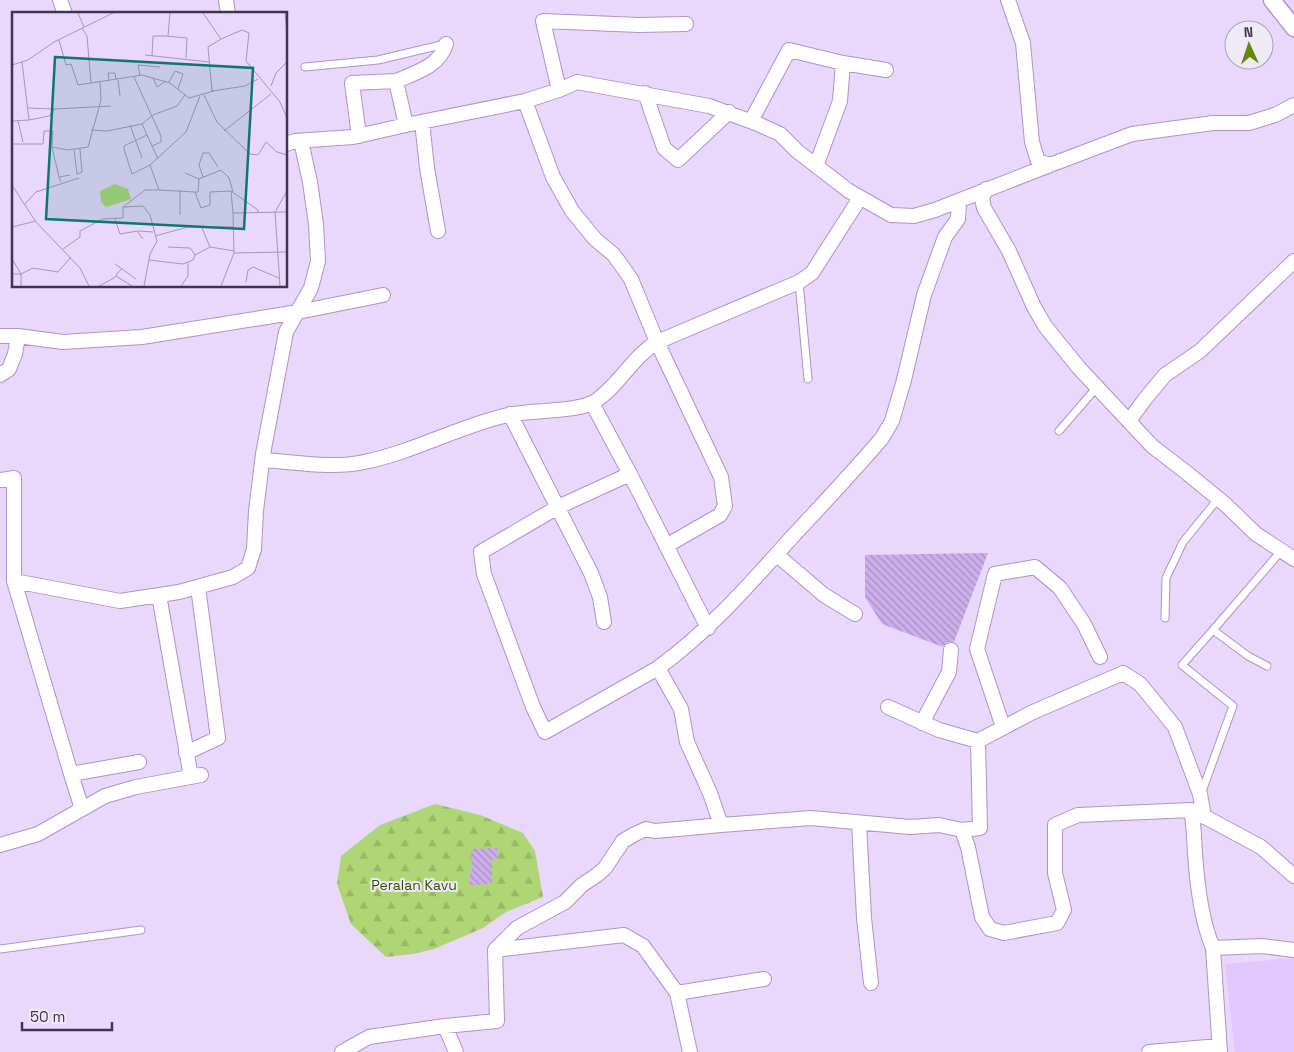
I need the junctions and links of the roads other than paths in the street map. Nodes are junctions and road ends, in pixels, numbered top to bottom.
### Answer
1 (60, 0) edge
2 (1008, 0) edge
3 (1272, 0) edge
4 (64, 12) edge
5 (686, 24) dead end
6 (1294, 28) edge
7 (446, 44) joint
8 (843, 63) junction
9 (305, 67) dead end
10 (886, 70) dead end
11 (396, 81) junction
12 (559, 90) junction
13 (644, 93) junction
14 (525, 101) junction
15 (1294, 105) edge
16 (729, 112) junction
17 (751, 121) junction
18 (422, 122) junction
19 (406, 125) junction
20 (359, 136) junction
21 (301, 141) junction
22 (288, 144) edge
23 (1050, 165) junction
24 (816, 166) junction
25 (986, 189) junction
26 (860, 198) junction
27 (960, 202) junction
28 (438, 232) dead end
29 (1294, 261) edge
30 (799, 282) junction
31 (383, 295) dead end
32 (298, 312) junction
33 (0, 336) edge
34 (18, 336) junction
35 (657, 342) junction
36 (0, 375) edge
37 (808, 379) dead end
38 (1097, 387) junction
39 (592, 403) junction
40 (510, 414) junction
41 (1129, 422) junction
42 (1059, 432) dead end
43 (262, 460) junction
44 (630, 474) junction
45 (0, 480) edge
46 (1218, 499) junction
47 (558, 507) junction
48 (666, 546) junction
49 (1282, 550) junction
50 (777, 555) junction
51 (1294, 559) edge
52 (14, 581) junction
53 (198, 587) junction
54 (159, 595) junction
55 (855, 614) dead end
56 (1165, 618) dead end
57 (604, 622) dead end
58 (708, 628) junction
59 (1213, 630) junction
60 (951, 650) dead end
61 (1100, 657) dead end
62 (1267, 666) dead end
63 (658, 668) junction
64 (888, 707) dead end
65 (922, 722) junction
66 (1003, 728) junction
67 (978, 741) junction
68 (186, 753) junction
69 (139, 762) dead end
70 (71, 774) junction
71 (1200, 794) junction
72 (82, 809) junction
73 (1191, 810) junction
74 (1204, 817) junction
75 (859, 822) junction
76 (721, 825) junction
77 (962, 830) junction
78 (0, 845) edge
79 (1294, 876) edge
80 (141, 930) dead end
81 (1213, 948) junction
82 (0, 949) edge
83 (495, 950) junction
84 (1294, 950) edge
85 (764, 979) dead end
86 (871, 983) dead end
87 (677, 993) junction
88 (446, 1026) junction
89 (1220, 1049) edge
90 (342, 1052) edge
91 (456, 1052) edge
92 (690, 1052) edge
93 (1149, 1052) edge

1 - 4 street
2 - 23 street
3 - 6 street
5 - 12 street
7 - 9 lane
7 - 11 street
8 - 10 street
8 - 17 street
8 - 24 street
11 - 19 street
11 - 20 street
12 - 13 street
12 - 14 street
13 - 16 street
13 - 16 street
14 - 18 street
14 - 35 street
15 - 23 street
16 - 17 street
17 - 24 street
18 - 19 street
18 - 28 street
19 - 20 street
20 - 21 street
21 - 22 street
21 - 32 street
23 - 25 street
24 - 26 street
25 - 27 street
25 - 38 street
26 - 27 street
26 - 30 street
27 - 50 street
29 - 41 street
30 - 35 street
30 - 37 lane
31 - 32 street
32 - 34 street
32 - 43 street
33 - 34 street
34 - 36 street
35 - 39 street
35 - 48 street
38 - 41 street
38 - 42 lane
39 - 40 street
39 - 44 street
40 - 43 street
40 - 47 street
41 - 46 street
43 - 53 street
44 - 47 street
44 - 48 street
45 - 52 street
46 - 49 street
46 - 56 lane
47 - 57 street
47 - 63 street
48 - 58 street
49 - 51 street
49 - 59 lane
50 - 55 street
50 - 58 street
52 - 54 street
52 - 70 street
53 - 54 street
53 - 68 street
54 - 68 street
58 - 63 street
59 - 62 lane
59 - 71 lane
60 - 65 street
61 - 66 street
63 - 76 street
64 - 65 street
65 - 67 street
66 - 67 street
66 - 71 street
67 - 77 street
68 - 72 street
69 - 70 street
70 - 72 street
71 - 74 street
72 - 78 street
73 - 74 street
73 - 77 street
73 - 81 street
74 - 79 street
75 - 76 street
75 - 77 street
75 - 86 street
76 - 83 street
80 - 82 lane
81 - 84 street
81 - 89 street
83 - 87 street
83 - 88 street
85 - 87 street
87 - 92 street
88 - 90 street
88 - 91 street
89 - 93 street

